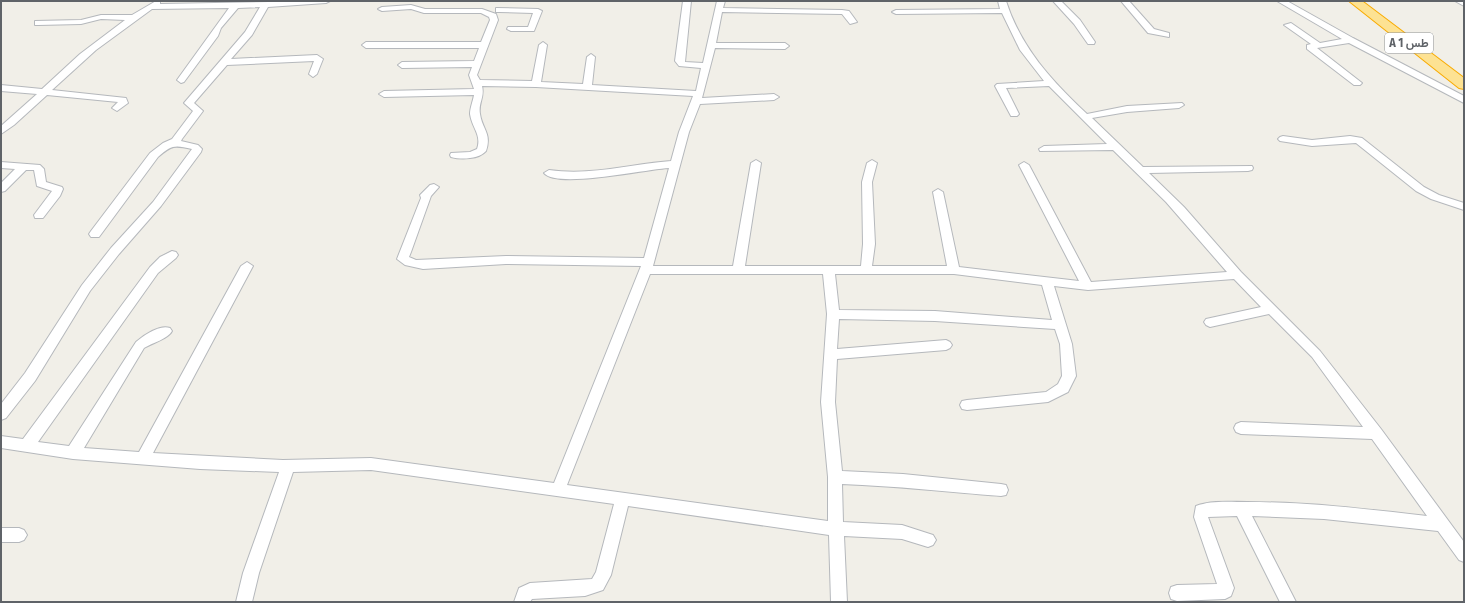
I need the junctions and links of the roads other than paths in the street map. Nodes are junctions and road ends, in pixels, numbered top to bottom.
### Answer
1 (160, 1) edge
2 (326, 1) edge
3 (502, 1) edge
4 (687, 1) edge
5 (1057, 1) edge
6 (1125, 1) edge
7 (1281, 1) edge
8 (1355, 1) edge
9 (1370, 1) edge
10 (1460, 1) edge
11 (1464, 4) edge
12 (265, 5) junction
13 (720, 5) edge
14 (235, 6) junction
15 (1003, 6) edge
16 (151, 7) junction
17 (382, 9) dead end
18 (498, 10) junction
19 (896, 12) dead end
20 (134, 18) junction
21 (494, 20) junction
22 (853, 22) dead end
23 (38, 23) dead end
24 (1288, 25) dead end
25 (511, 29) dead end
26 (1166, 35) dead end
27 (1350, 40) junction
28 (1091, 42) dead end
29 (483, 45) junction
30 (543, 45) dead end
31 (711, 45) junction
32 (1318, 45) junction
33 (366, 46) dead end
34 (785, 46) dead end
35 (1428, 46) junction
36 (1414, 47) junction
37 (592, 57) dead end
38 (225, 62) junction
39 (477, 64) junction
40 (402, 65) dead end
41 (706, 66) junction
42 (1464, 73) edge
43 (313, 74) dead end
44 (181, 80) dead end
45 (1051, 83) junction
46 (1357, 83) dead end
47 (536, 84) junction
48 (1464, 85) edge
49 (479, 87) junction
50 (586, 87) junction
51 (1, 88) edge
52 (46, 92) junction
53 (384, 94) dead end
54 (697, 97) junction
55 (774, 97) dead end
56 (1464, 100) edge
57 (1179, 105) dead end
58 (117, 108) dead end
59 (1014, 114) dead end
60 (1084, 117) junction
61 (1, 131) edge
62 (1283, 139) dead end
63 (176, 141) junction
64 (1115, 147) junction
65 (1044, 149) dead end
66 (456, 155) dead end
67 (756, 163) dead end
68 (872, 163) dead end
69 (676, 164) junction
70 (1, 165) edge
71 (1024, 165) dead end
72 (24, 166) junction
73 (1248, 168) dead end
74 (1139, 170) junction
75 (549, 173) dead end
76 (434, 187) dead end
77 (1, 189) edge
78 (938, 192) dead end
79 (1464, 207) edge
80 (39, 215) dead end
81 (95, 234) dead end
82 (172, 255) dead end
83 (247, 266) dead end
84 (647, 266) junction
85 (954, 270) junction
86 (738, 271) junction
87 (829, 271) junction
88 (866, 271) junction
89 (1237, 275) junction
90 (1046, 280) junction
91 (1088, 286) junction
92 (1271, 309) junction
93 (834, 314) junction
94 (1210, 322) dead end
95 (1060, 325) junction
96 (166, 331) dead end
97 (946, 345) dead end
98 (830, 355) junction
99 (967, 405) dead end
100 (1, 414) edge
101 (1241, 428) dead end
102 (1376, 433) junction
103 (1, 442) edge
104 (26, 447) junction
105 (73, 452) junction
106 (144, 458) junction
107 (288, 466) junction
108 (835, 477) junction
109 (558, 490) junction
110 (1001, 490) dead end
111 (623, 499) junction
112 (1241, 508) junction
113 (1443, 525) junction
114 (836, 529) junction
115 (1, 535) edge
116 (19, 535) dead end
117 (928, 540) dead end
118 (1464, 555) edge
119 (1177, 593) dead end
120 (244, 602) edge
121 (522, 602) edge
122 (839, 602) edge
123 (1288, 602) edge

1 - 16 street
2 - 12 street
3 - 18 street
4 - 41 street
5 - 28 street
6 - 26 street
7 - 27 street
8 - 36 highway, A 1 طس
9 - 35 highway
10 - 11 street
12 - 14 street
12 - 38 street
13 - 22 street
13 - 31 street
14 - 16 street
14 - 44 street
15 - 19 street
15 - 45 street
16 - 20 street
17 - 21 street
18 - 21 street
18 - 25 street
20 - 23 street
20 - 52 street
21 - 29 street
24 - 32 street
27 - 32 street
27 - 56 street
29 - 33 street
29 - 39 street
30 - 47 street
31 - 34 street
31 - 41 street
32 - 46 street
35 - 36 highway
35 - 42 highway
36 - 48 highway, A 1 طس
37 - 50 street
38 - 43 street
38 - 63 street
39 - 40 street
39 - 49 street
41 - 54 street
45 - 59 street
45 - 60 street
47 - 49 street
47 - 50 street
49 - 53 street
49 - 66 street
50 - 54 street
51 - 52 street
52 - 58 street
52 - 61 street
54 - 55 street
54 - 69 street
57 - 60 street
60 - 64 street
62 - 79 street
63 - 81 street
63 - 100 street
64 - 65 street
64 - 74 street
67 - 86 street
68 - 88 street
69 - 75 street
69 - 84 street
70 - 72 street
71 - 91 street
72 - 77 street
72 - 80 street
73 - 74 street
74 - 89 street
76 - 84 street
78 - 85 street
82 - 104 street
83 - 106 street
84 - 86 street
84 - 109 street
85 - 88 street
85 - 90 street
86 - 87 street
87 - 88 street
87 - 93 street
89 - 91 street
89 - 92 street
90 - 91 street
90 - 95 street
92 - 94 street
92 - 102 street
93 - 95 street
93 - 98 street
95 - 99 street
96 - 105 street
97 - 98 street
98 - 108 street
101 - 102 street
102 - 113 street
103 - 104 street
104 - 105 street
105 - 106 street
106 - 107 street
107 - 109 street
107 - 120 street
108 - 110 street
108 - 114 street
109 - 111 street
111 - 114 street
111 - 121 street
112 - 113 street
112 - 119 street
112 - 123 street
113 - 118 street
114 - 117 street
114 - 122 street
115 - 116 street

